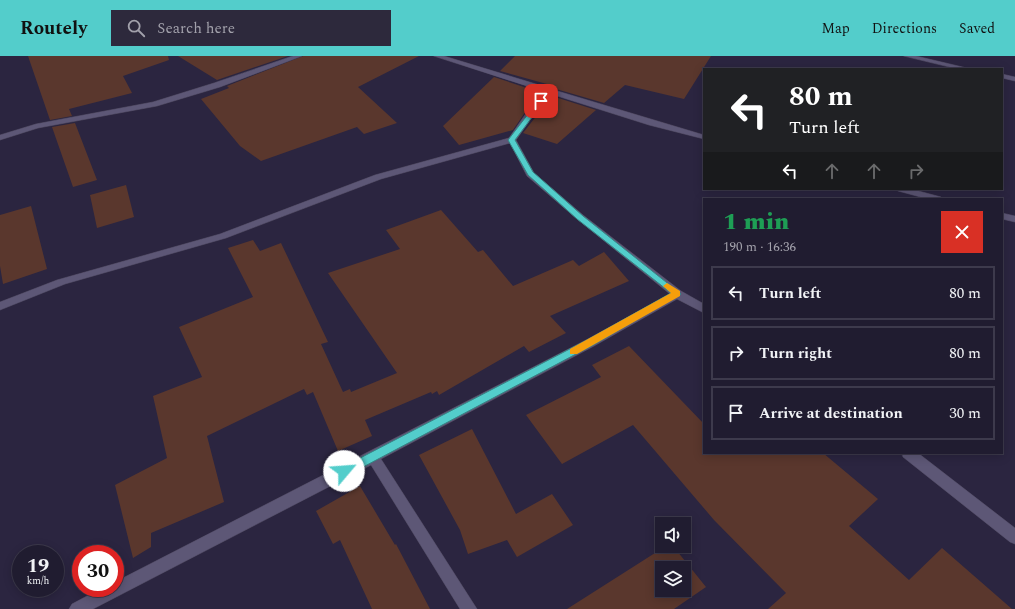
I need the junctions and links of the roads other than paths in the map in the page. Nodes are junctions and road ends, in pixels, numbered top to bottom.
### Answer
1 (299, 56) edge
2 (437, 56) edge
3 (907, 56) edge
4 (963, 68) edge
5 (1003, 76) edge
6 (1015, 79) edge
7 (551, 90) junction
8 (703, 137) edge
9 (0, 138) edge
10 (512, 140) junction
11 (905, 190) edge
12 (934, 198) edge
13 (1003, 216) edge
14 (1015, 219) edge
15 (677, 294) junction
16 (0, 306) edge
17 (703, 308) edge
18 (909, 454) edge
19 (373, 457) junction
20 (1015, 537) edge
21 (77, 609) edge
22 (469, 609) edge

1 - 9 street
2 - 7 street
3 - 4 street
5 - 6 street
7 - 8 street
7 - 10 street
10 - 15 street
10 - 16 street
11 - 12 street
13 - 14 street
15 - 17 street
15 - 19 street
18 - 20 street
19 - 21 street
19 - 22 street

